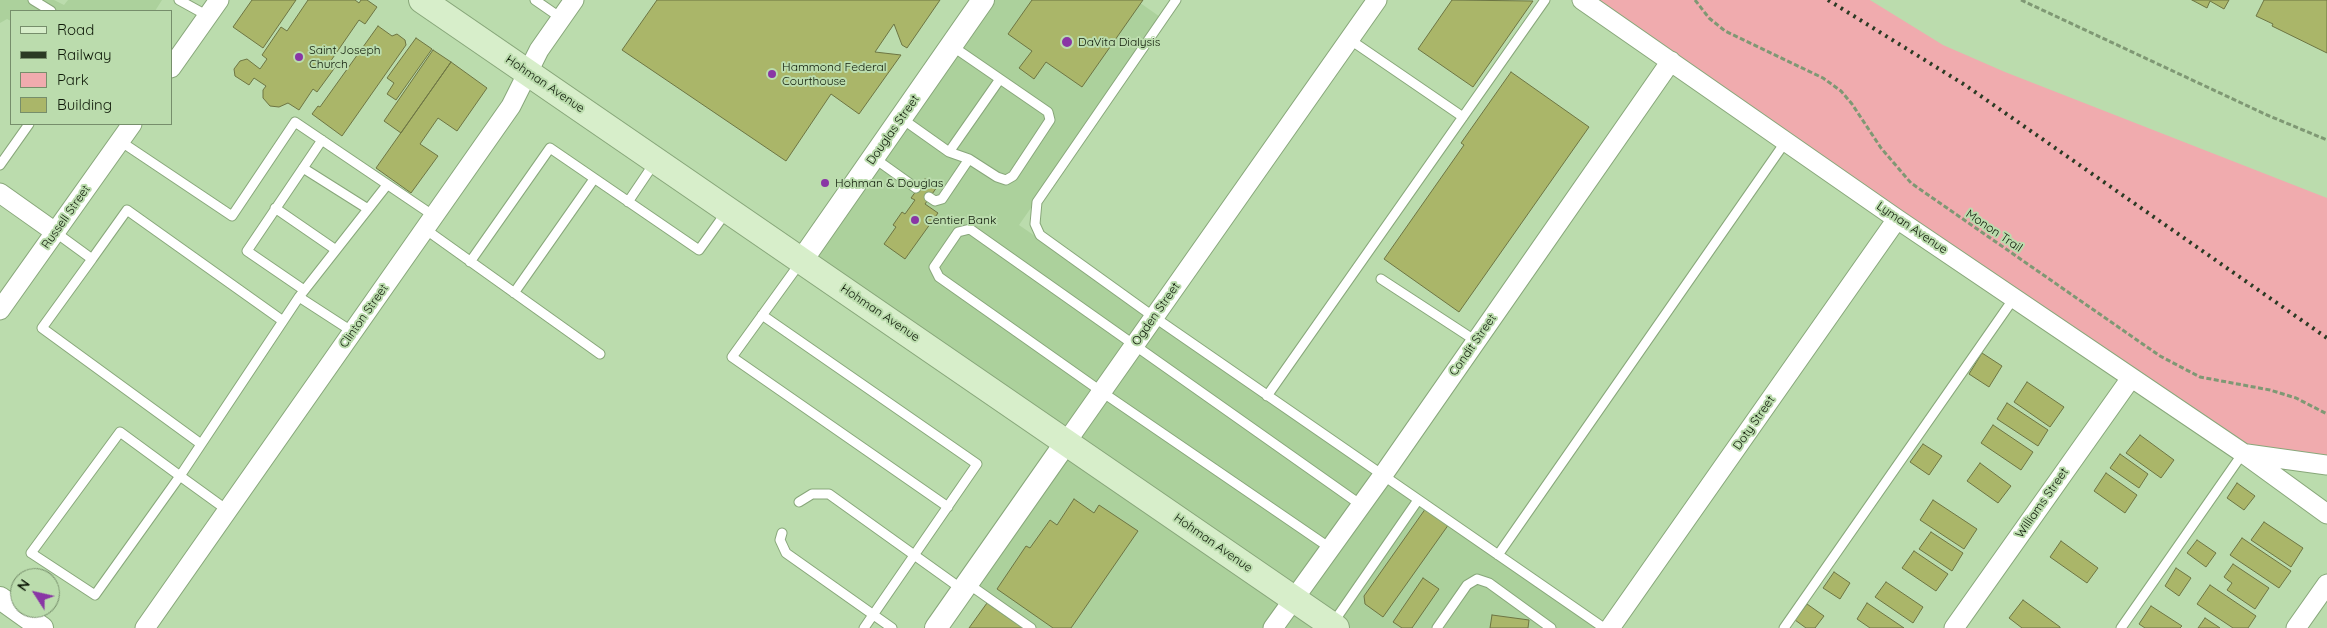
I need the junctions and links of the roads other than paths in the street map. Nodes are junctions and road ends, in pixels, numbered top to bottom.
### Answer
1 (33, 0) edge
2 (179, 0) edge
3 (219, 0) edge
4 (422, 0) edge
5 (535, 0) edge
6 (574, 0) edge
7 (983, 0) edge
8 (1176, 0) edge
9 (1376, 0) edge
10 (1545, 0) edge
11 (1582, 0) edge
12 (49, 10) edge
13 (208, 16) junction
14 (561, 18) junction
15 (1349, 39) junction
16 (952, 45) junction
17 (1671, 61) junction
18 (172, 67) edge
19 (528, 73) junction
20 (1000, 79) junction
21 (1463, 117) junction
22 (901, 118) junction
23 (28, 125) edge
24 (131, 125) edge
25 (322, 140) junction
26 (120, 141) junction
27 (1786, 141) junction
28 (949, 152) junction
29 (874, 158) junction
30 (969, 159) junction
31 (656, 160) junction
32 (0, 165) edge
33 (303, 168) junction
34 (594, 179) junction
35 (387, 185) junction
36 (916, 188) dead end
37 (0, 193) edge
38 (929, 197) dead end
39 (628, 202) junction
40 (276, 208) junction
41 (368, 209) junction
42 (728, 209) junction
43 (1897, 219) junction
44 (429, 223) junction
45 (55, 232) junction
46 (336, 250) junction
47 (92, 259) junction
48 (802, 260) junction
49 (470, 262) junction
50 (1381, 279) dead end
51 (514, 293) junction
52 (302, 294) junction
53 (2014, 298) junction
54 (0, 310) edge
55 (762, 315) junction
56 (1154, 317) junction
57 (283, 321) junction
58 (353, 332) junction
59 (1476, 341) junction
60 (1134, 345) junction
61 (600, 354) dead end
62 (2130, 378) junction
63 (1102, 392) junction
64 (1267, 396) junction
65 (1067, 441) junction
66 (201, 444) junction
67 (2243, 453) junction
68 (2327, 465) edge
69 (1383, 475) junction
70 (180, 476) junction
71 (1418, 500) junction
72 (800, 502) dead end
73 (1361, 505) junction
74 (948, 507) junction
75 (227, 510) junction
76 (2327, 514) edge
77 (782, 533) dead end
78 (1330, 548) junction
79 (914, 555) junction
80 (1498, 555) junction
81 (2327, 584) edge
82 (965, 587) junction
83 (0, 598) edge
84 (1294, 599) junction
85 (873, 615) junction
86 (1334, 626) edge
87 (42, 628) edge
88 (145, 628) edge
89 (864, 628) edge
90 (892, 628) edge
91 (936, 628) edge
92 (1031, 628) edge
93 (1273, 628) edge
94 (1437, 628) edge
95 (1551, 628) edge
96 (1604, 628) edge
97 (1610, 628) edge
98 (1784, 628) edge
99 (1954, 628) edge
100 (2121, 628) edge
101 (2296, 628) edge

1 - 12 lane
2 - 13 lane
3 - 13 street
4 - 19 main road, Hohman Avenue
5 - 14 lane
6 - 14 street, Clinton Street
7 - 16 street, Douglas Street
8 - 56 lane
9 - 15 street, Ogden Street
10 - 21 lane
11 - 17 street, Lyman Avenue
13 - 18 street
14 - 19 street, Clinton Street
15 - 21 lane
15 - 56 street, Ogden Street
16 - 20 lane
16 - 22 street, Douglas Street
17 - 27 street, Lyman Avenue
17 - 59 street, Condit Street
19 - 31 main road, Hohman Avenue
19 - 44 street, Clinton Street
20 - 28 lane
20 - 30 lane
21 - 64 lane
22 - 28 lane
22 - 29 street, Douglas Street
23 - 32 lane
24 - 26 street, Russell Street
25 - 26 lane
25 - 33 lane
25 - 35 lane
26 - 45 street, Russell Street
27 - 43 street, Lyman Avenue
27 - 80 lane
28 - 30 lane
29 - 36 lane
29 - 48 street, Douglas Street
30 - 38 lane
31 - 39 lane
31 - 42 main road, Hohman Avenue
33 - 40 lane
33 - 41 lane
34 - 39 lane
34 - 49 lane
34 - 51 lane
35 - 41 lane
35 - 44 lane
37 - 45 street
39 - 42 lane
40 - 46 lane
40 - 52 lane
41 - 46 lane
42 - 48 main road, Hohman Avenue
43 - 53 street, Lyman Avenue
43 - 97 street, Doty Street
44 - 49 lane
44 - 58 street, Clinton Street
45 - 47 lane
45 - 54 street, Russell Street
46 - 52 lane
47 - 57 lane
47 - 66 lane
48 - 55 lane
48 - 65 main road, Hohman Avenue
49 - 51 lane
50 - 59 lane
51 - 61 lane
52 - 57 lane
52 - 58 lane
53 - 62 street, Lyman Avenue
53 - 98 lane
55 - 74 lane
55 - 74 lane
56 - 60 street, Ogden Street
56 - 64 lane
57 - 66 lane
58 - 75 street, Clinton Street
59 - 69 street, Condit Street
60 - 63 street, Ogden Street
60 - 63 lane
60 - 73 lane
62 - 67 street, Lyman Avenue
62 - 99 street, Williams Street
63 - 65 street, Ogden Street
63 - 78 lane
64 - 69 lane
65 - 82 street, Ogden Street
65 - 84 main road, Hohman Avenue
66 - 70 lane
67 - 68 street, Lyman Avenue
67 - 76 street, Lyman Avenue
67 - 100 lane
69 - 71 lane
69 - 73 street, Condit Street
70 - 70 lane
70 - 75 lane
71 - 80 lane
71 - 86 lane
72 - 79 lane
73 - 78 street, Condit Street
74 - 79 lane
75 - 88 street, Clinton Street
77 - 85 lane
78 - 84 street, Condit Street
79 - 82 lane
79 - 85 lane
80 - 96 lane
81 - 101 street
82 - 91 street, Ogden Street
82 - 92 lane
83 - 87 street
84 - 86 main road, Hohman Avenue
84 - 93 street, Condit Street
85 - 89 lane
85 - 90 lane
94 - 95 lane

